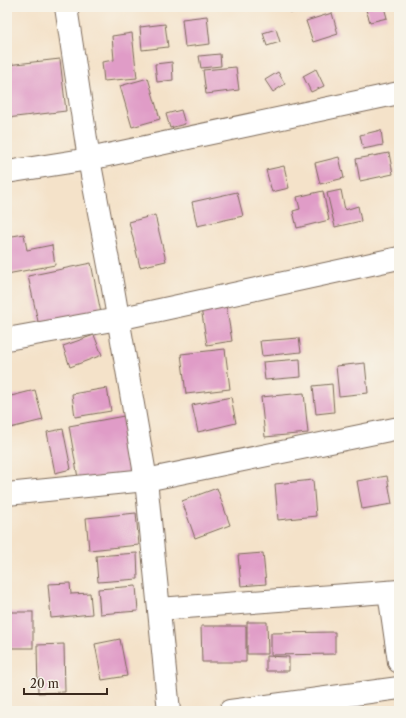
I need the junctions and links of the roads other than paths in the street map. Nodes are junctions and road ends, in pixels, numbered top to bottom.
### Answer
1 (66, 7) edge
2 (399, 93) edge
3 (89, 159) junction
4 (7, 172) edge
5 (399, 258) edge
6 (118, 319) junction
7 (7, 339) edge
8 (399, 428) edge
9 (146, 480) junction
10 (7, 494) edge
11 (394, 591) edge
12 (159, 609) junction
13 (399, 662) edge
14 (399, 688) edge
15 (169, 711) edge
16 (230, 711) edge

1 - 3 street
2 - 3 street
3 - 4 street
3 - 6 street
5 - 6 street
6 - 7 street
6 - 9 street
8 - 9 street
9 - 10 street
9 - 12 street
11 - 12 street
11 - 13 street
12 - 15 street
14 - 16 street

